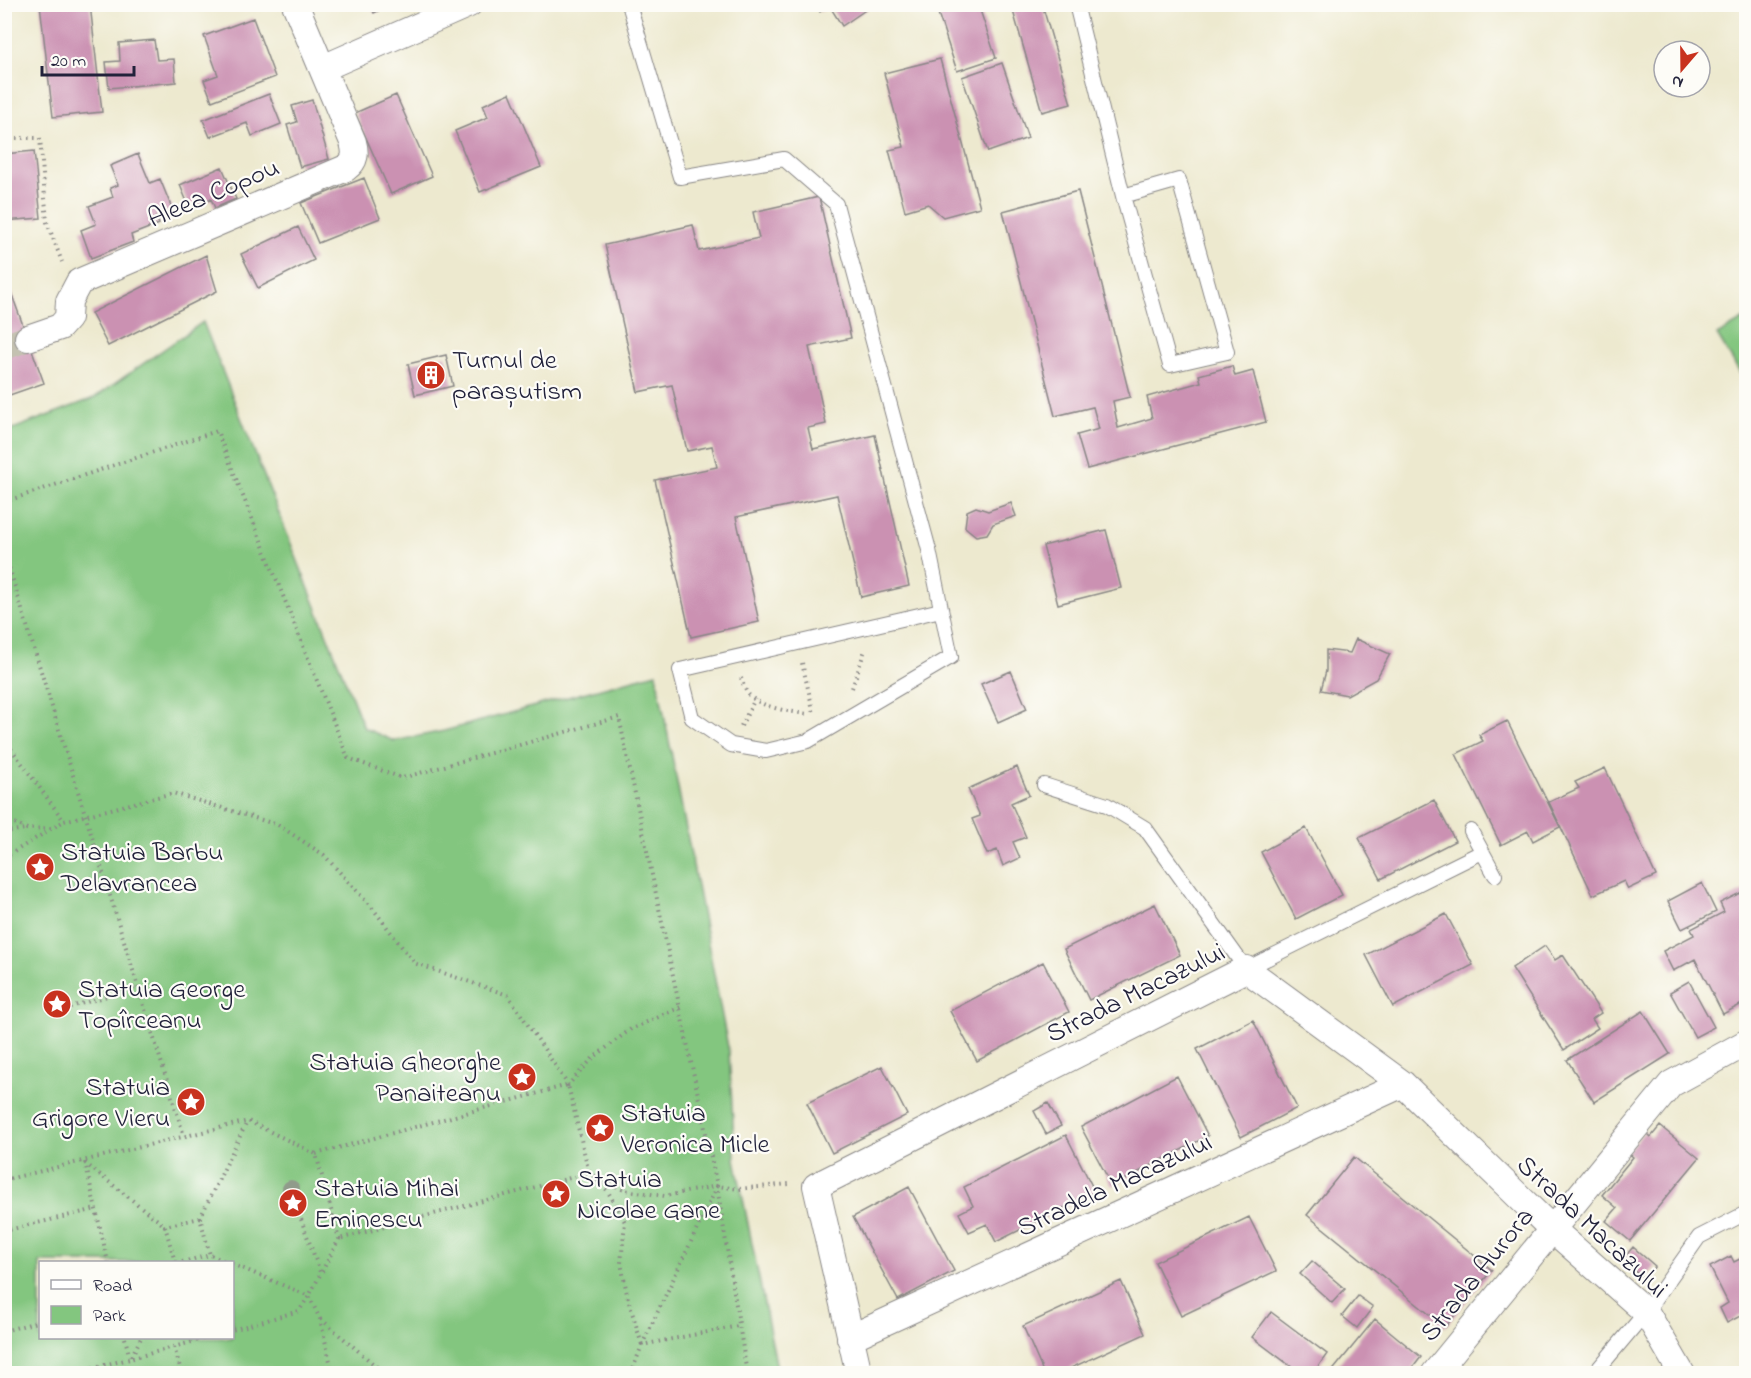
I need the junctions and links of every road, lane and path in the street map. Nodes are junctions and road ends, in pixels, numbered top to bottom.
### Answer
1 (295, 4) edge
2 (469, 4) edge
3 (629, 4) edge
4 (1076, 4) edge
5 (323, 68) junction
6 (4, 138) edge
7 (1123, 196) junction
8 (74, 291) junction
9 (28, 338) tunnel mouth
10 (4, 502) edge
11 (4, 551) edge
12 (941, 610) junction
13 (870, 626) junction
14 (797, 642) junction
15 (734, 657) junction
16 (852, 688) dead end
17 (824, 709) dead end
18 (814, 714) junction
19 (819, 734) junction
20 (4, 739) edge
21 (1044, 785) dead end
22 (85, 816) junction
23 (4, 818) edge
24 (64, 821) junction
25 (53, 828) junction
26 (27, 829) junction
27 (1471, 831) dead end
28 (4, 832) edge
29 (1482, 852) junction
30 (4, 858) edge
31 (1495, 875) dead end
32 (1246, 969) junction
33 (138, 987) junction
34 (681, 1006) junction
35 (70, 1007) dead end
36 (1746, 1043) edge
37 (1403, 1084) junction
38 (568, 1085) junction
39 (248, 1121) junction
40 (184, 1136) junction
41 (316, 1154) junction
42 (84, 1162) junction
43 (589, 1173) junction
44 (4, 1180) edge
45 (717, 1186) junction
46 (816, 1186) junction
47 (297, 1208) dead end
48 (96, 1209) junction
49 (1746, 1213) edge
50 (200, 1218) junction
51 (165, 1226) junction
52 (1552, 1229) junction
53 (4, 1231) edge
54 (339, 1239) junction
55 (210, 1255) junction
56 (108, 1261) edge
57 (174, 1261) edge
58 (189, 1261) edge
59 (224, 1261) edge
60 (234, 1265) edge
61 (320, 1272) junction
62 (309, 1296) junction
63 (1646, 1312) junction
64 (320, 1319) junction
65 (39, 1321) edge
66 (738, 1326) junction
67 (234, 1329) edge
68 (4, 1331) edge
69 (850, 1338) junction
70 (125, 1339) edge
71 (140, 1339) edge
72 (202, 1339) edge
73 (642, 1345) junction
74 (174, 1347) junction
75 (130, 1359) junction
76 (63, 1374) edge
77 (182, 1374) edge
78 (333, 1374) edge
79 (385, 1374) edge
80 (631, 1374) edge
81 (747, 1374) edge
82 (859, 1374) edge
83 (1434, 1374) edge
84 (1594, 1374) edge
85 (1682, 1374) edge

1 - 5 street, Aleea Copou
2 - 5 street
3 - 12 lane
4 - 7 lane
5 - 8 street, Aleea Copou
6 - 8 path
7 - 7 lane
8 - 9 street
10 - 34 path
11 - 22 path
12 - 13 lane
12 - 19 lane
13 - 14 lane
13 - 16 path
14 - 15 lane
14 - 18 path
15 - 18 path
15 - 19 lane
17 - 18 path
18 - 19 path
20 - 24 path
21 - 32 lane
22 - 24 path
22 - 33 path
22 - 38 path
23 - 26 path
24 - 25 path
25 - 26 path
25 - 30 path
26 - 28 path
27 - 29 lane
29 - 31 lane
29 - 32 lane
32 - 37 street, Strada Macazului
32 - 46 street, Strada Macazului
33 - 35 path
33 - 40 path
34 - 38 path
34 - 45 path
36 - 52 street, Strada Aurora
37 - 52 street, Strada Macazului
37 - 69 street, Stradela Macazului
38 - 41 path
38 - 43 path
39 - 40 path
39 - 41 path
39 - 50 path
40 - 42 path
41 - 54 path
42 - 44 path
42 - 48 path
42 - 51 path
43 - 45 path
43 - 54 path
43 - 73 path
45 - 46 path
45 - 66 path
45 - 73 path
46 - 69 street
47 - 61 path
48 - 53 path
48 - 56 path
49 - 63 lane
50 - 51 path
50 - 55 path
51 - 57 path
52 - 63 street, Strada Macazului
52 - 83 street, Strada Aurora
54 - 61 path
55 - 58 path
55 - 59 path
60 - 62 path
61 - 62 path
62 - 64 path
62 - 67 path
63 - 84 lane
63 - 85 street, Strada Macazului
64 - 78 path
64 - 79 path
65 - 68 path
66 - 73 path
66 - 81 path
69 - 82 street
70 - 75 path
71 - 75 path
72 - 74 path
73 - 80 path
74 - 75 path
74 - 77 path
75 - 76 path

